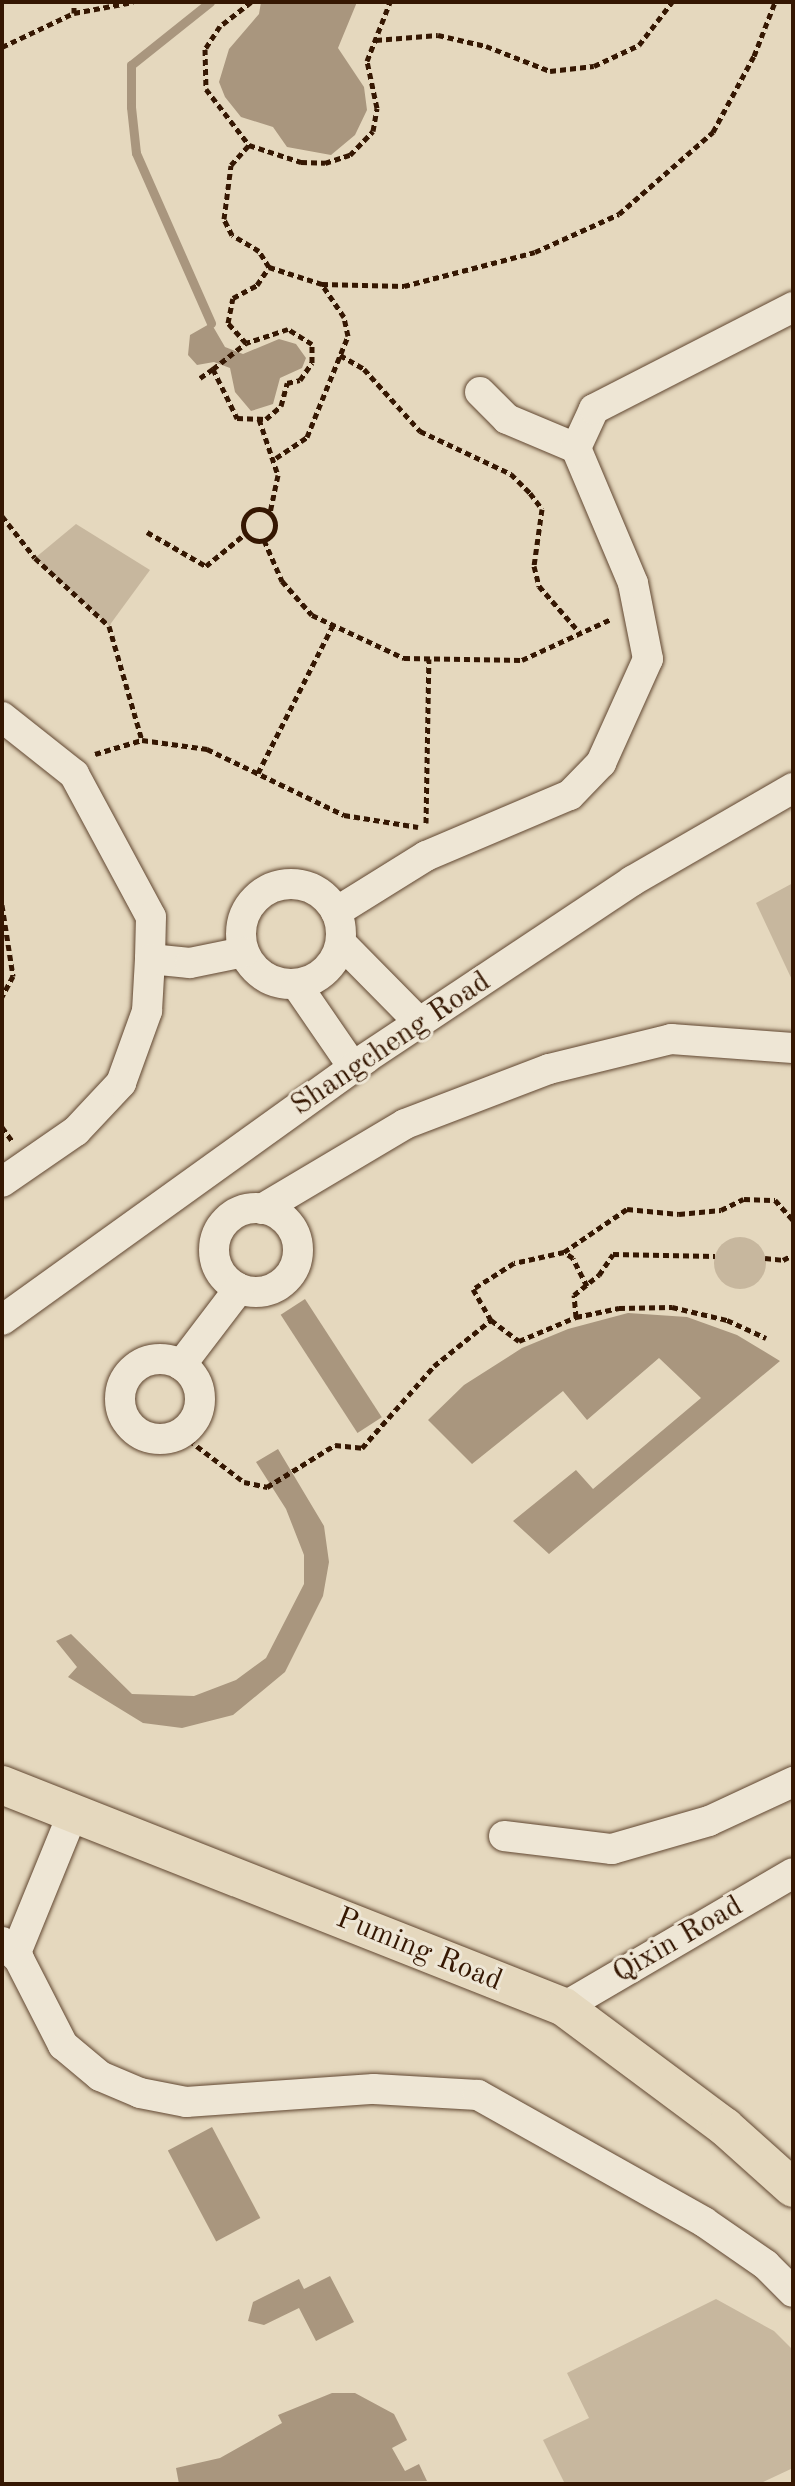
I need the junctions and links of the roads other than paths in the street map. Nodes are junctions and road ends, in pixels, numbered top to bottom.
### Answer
1 (793, 307) edge
2 (480, 392) dead end
3 (576, 448) junction
4 (2, 717) edge
5 (793, 788) edge
6 (336, 912) junction
7 (341, 943) junction
8 (244, 952) junction
9 (150, 959) junction
10 (296, 984) junction
11 (419, 1022) junction
12 (793, 1048) edge
13 (353, 1067) junction
14 (2, 1182) edge
15 (187, 1187) junction
16 (262, 1209) junction
17 (226, 1221) junction
18 (239, 1289) junction
19 (2, 1320) edge
20 (181, 1365) junction
21 (793, 1782) edge
22 (2, 1785) edge
23 (73, 1813) junction
24 (504, 1836) dead end
25 (793, 1873) edge
26 (8, 1948) edge
27 (564, 2007) junction
28 (793, 2188) edge
29 (793, 2292) edge

1 - 3 street
2 - 3 street
3 - 6 street
4 - 9 street
5 - 11 street, Shangcheng Road
6 - 7 street
6 - 8 street
7 - 10 street
7 - 11 street
8 - 9 street
8 - 10 street
9 - 14 street
10 - 13 street
11 - 13 street, Shangcheng Road
12 - 16 street
13 - 15 street, Shangcheng Road
15 - 17 street
15 - 19 street, Shangcheng Road
16 - 17 street
16 - 18 street
17 - 18 street
18 - 20 street
20 - 20 street
21 - 24 street
22 - 23 main road, Puming Road
23 - 26 street
23 - 27 main road, Puming Road
25 - 27 street, Qixin Road
26 - 29 street
27 - 28 main road, Puming Road

